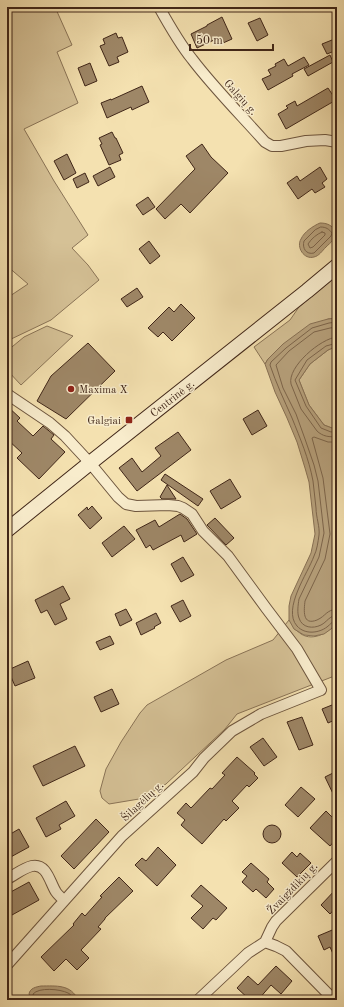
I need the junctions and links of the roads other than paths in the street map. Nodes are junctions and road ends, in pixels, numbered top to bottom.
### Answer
1 (159, 7) edge
2 (337, 142) edge
3 (337, 266) edge
4 (7, 394) edge
5 (90, 463) junction
6 (7, 530) edge
7 (337, 860) edge
8 (7, 879) edge
9 (64, 901) junction
10 (265, 942) junction
11 (7, 965) edge
12 (198, 1000) edge
13 (334, 1000) edge

1 - 2 street, Galgių g.
3 - 5 main road, Centrinė g.
4 - 5 street
5 - 6 main road, Centrinė g.
5 - 9 street, Šilagėlių g.
7 - 10 street, Žvaigždikių g.
8 - 9 street
9 - 11 street, Šilagėlių g.
10 - 12 street
10 - 13 street

